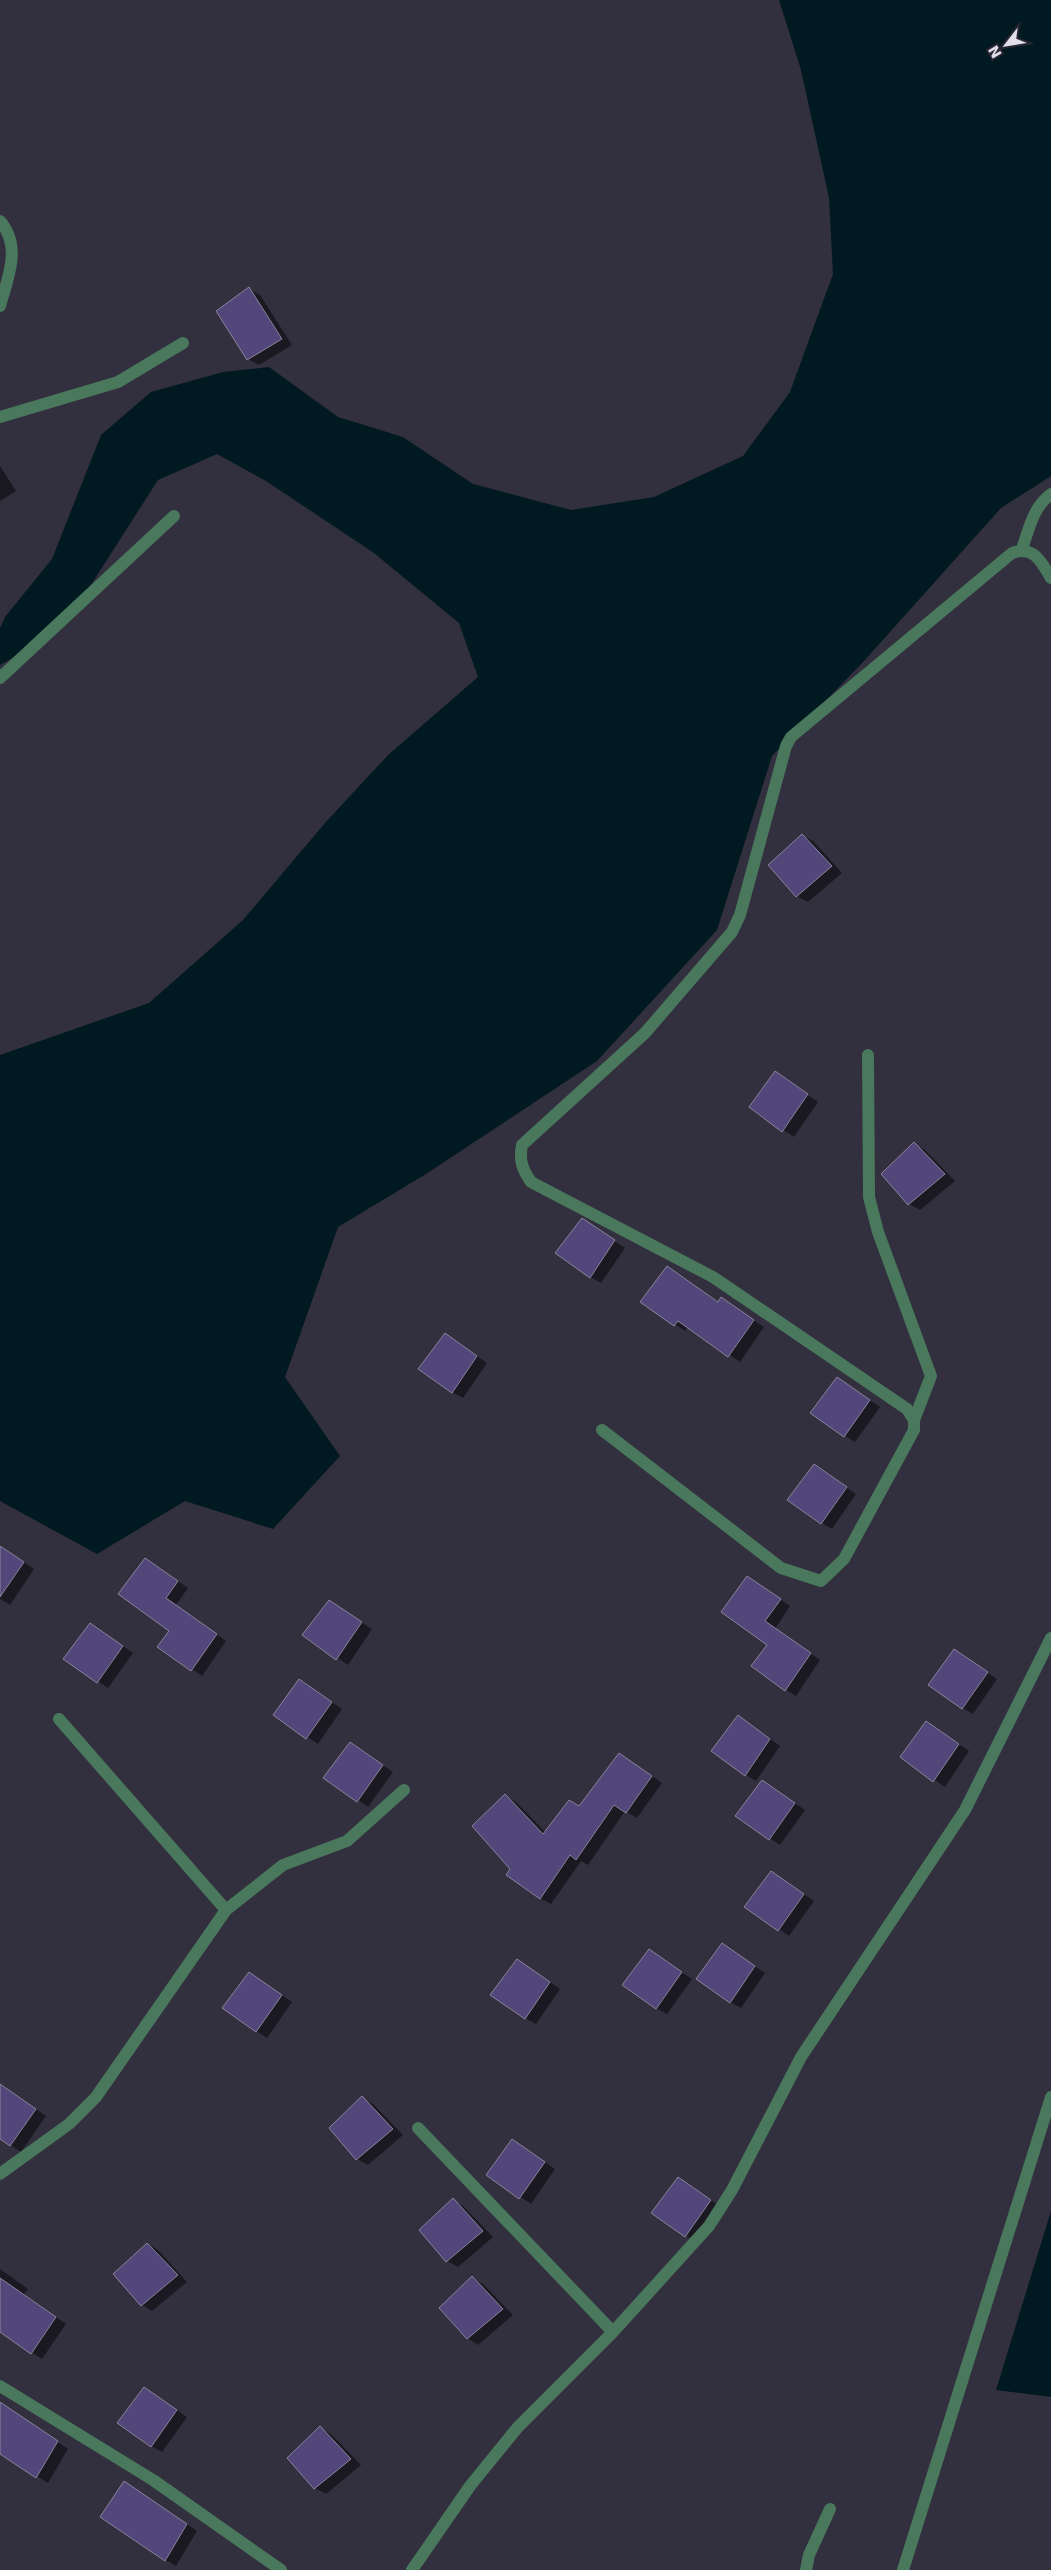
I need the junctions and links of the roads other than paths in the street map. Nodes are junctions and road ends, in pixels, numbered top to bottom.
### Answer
1 (0, 221) edge
2 (0, 306) edge
3 (183, 343) dead end
4 (0, 417) edge
5 (1051, 494) edge
6 (174, 516) dead end
7 (1022, 549) junction
8 (1051, 578) edge
9 (0, 678) edge
10 (868, 1054) dead end
11 (914, 1420) junction
12 (602, 1430) dead end
13 (1051, 1638) edge
14 (59, 1719) dead end
15 (404, 1790) dead end
16 (226, 1910) junction
17 (1051, 2097) edge
18 (418, 2128) dead end
19 (0, 2174) edge
20 (613, 2332) junction
21 (0, 2386) edge
22 (830, 2509) dead end
23 (281, 2570) edge
24 (412, 2570) edge
25 (806, 2570) edge
26 (903, 2570) edge

1 - 2 street
3 - 4 street
5 - 7 street
6 - 9 street
7 - 8 street
7 - 11 street
10 - 11 street
11 - 12 street
13 - 20 street
14 - 16 street
15 - 16 street
16 - 19 street
17 - 26 street
18 - 20 street
20 - 24 street
21 - 23 street
22 - 25 street

